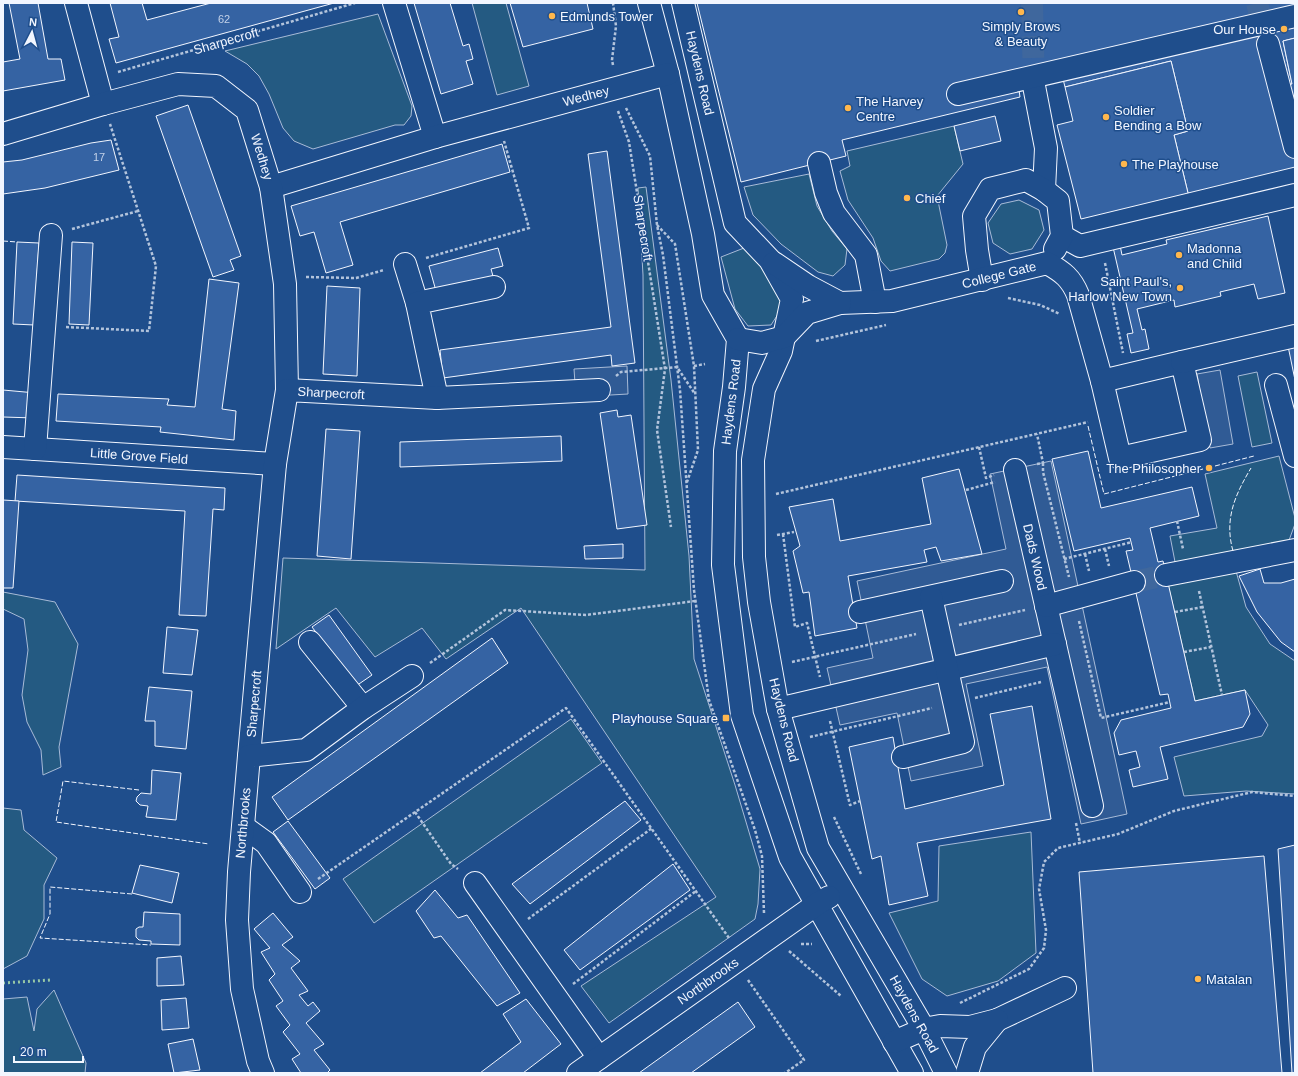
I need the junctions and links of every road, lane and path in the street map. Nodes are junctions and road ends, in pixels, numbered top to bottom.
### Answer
1 (76, 3) edge
2 (355, 3) edge
3 (394, 3) edge
4 (649, 3) edge
5 (683, 3) edge
6 (1295, 16) edge
7 (1268, 44) tunnel mouth
8 (668, 74) junction
9 (96, 78) junction
10 (1034, 86) tunnel mouth
11 (611, 89) junction
12 (958, 94) dead end
13 (103, 104) junction
14 (498, 120) junction
15 (3, 134) edge
16 (435, 137) junction
17 (1295, 147) edge
18 (819, 163) dead end
19 (271, 187) junction
20 (1044, 190) junction
21 (1295, 195) edge
22 (138, 211) junction
23 (657, 225) dead end
24 (51, 235) joint
25 (1062, 236) junction
26 (1101, 240) junction
27 (770, 260) junction
28 (1047, 263) junction
29 (405, 264) junction
30 (284, 276) junction
31 (982, 280) junction
32 (494, 287) dead end
33 (1001, 299) dead end
34 (875, 302) junction
35 (417, 303) junction
36 (840, 303) junction
37 (1063, 316) dead end
38 (893, 324) dead end
39 (44, 326) junction
40 (1295, 336) edge
41 (784, 337) junction
42 (738, 339) junction
43 (816, 341) dead end
44 (1124, 360) dead end
45 (1182, 362) junction
46 (705, 364) dead end
47 (694, 366) junction
48 (665, 368) junction
49 (1102, 381) junction
50 (1276, 385) dead end
51 (287, 390) junction
52 (599, 390) joint
53 (695, 394) junction
54 (437, 398) junction
55 (1110, 416) junction
56 (3, 447) edge
57 (35, 449) junction
58 (1295, 456) edge
59 (276, 464) junction
60 (1015, 470) dead end
61 (997, 482) dead end
62 (686, 484) dead end
63 (966, 490) dead end
64 (754, 499) junction
65 (1177, 522) dead end
66 (671, 527) dead end
67 (794, 532) dead end
68 (782, 534) junction
69 (776, 535) dead end
70 (1132, 542) dead end
71 (1295, 550) edge
72 (1064, 559) dead end
73 (1191, 570) junction
74 (1166, 575) tunnel mouth
75 (1002, 581) dead end
76 (1134, 582) tunnel mouth
77 (931, 597) junction
78 (695, 601) dead end
79 (1046, 606) junction
80 (1203, 607) junction
81 (860, 612) dead end
82 (1175, 612) dead end
83 (310, 642) dead end
84 (1054, 644) junction
85 (1211, 647) junction
86 (1184, 652) dead end
87 (791, 662) dead end
88 (792, 669) dead end
89 (947, 670) junction
90 (412, 676) joint
91 (1222, 695) dead end
92 (825, 698) junction
93 (363, 708) junction
94 (778, 709) junction
95 (249, 756) junction
96 (903, 757) dead end
97 (1295, 796) edge
98 (860, 802) dead end
99 (1092, 806) dead end
100 (832, 811) dead end
101 (415, 812) junction
102 (244, 827) junction
103 (652, 828) junction
104 (864, 880) dead end
105 (475, 883) joint
106 (842, 890) junction
107 (696, 891) junction
108 (300, 892) joint
109 (817, 904) junction
110 (510, 932) junction
111 (814, 943) dead end
112 (795, 945) dead end
113 (743, 957) junction
114 (748, 979) dead end
115 (1065, 988) dead end
116 (556, 997) junction
117 (957, 1004) dead end
118 (997, 1020) junction
119 (924, 1029) junction
120 (894, 1042) junction
121 (599, 1058) junction
122 (263, 1073) edge
123 (578, 1073) edge
124 (785, 1073) edge
125 (912, 1073) edge
126 (946, 1073) edge
127 (967, 1073) edge

1 - 9 street
2 - 9 path, Sharpecroft
3 - 16 street
4 - 8 street
5 - 27 street, Haydens Road
6 - 12 street
7 - 17 street
8 - 11 street, Wedhey
8 - 42 street
9 - 13 street
10 - 20 street
11 - 14 street, Wedhey
11 - 48 path, Sharpecroft
13 - 15 street, Wedhey
13 - 19 street, Wedhey
13 - 22 path
14 - 16 street, Wedhey
14 - 29 path
16 - 19 street, Wedhey
18 - 34 street
19 - 30 street
20 - 25 street
20 - 31 street
21 - 26 street
22 - 24 path
22 - 39 path
23 - 47 path
24 - 39 street
25 - 26 street
25 - 28 street
26 - 44 path
27 - 36 street, College Gate
27 - 41 street, Haydens Road
28 - 31 street, College Gate
28 - 49 street, College Gate
29 - 30 path
29 - 35 street
30 - 51 street
31 - 34 street, College Gate
32 - 35 street
33 - 37 path
34 - 36 street, College Gate
35 - 54 street
36 - 41 street, College Gate
38 - 43 path
39 - 57 street
40 - 45 street
41 - 42 street
41 - 64 street, Haydens Road
42 - 109 street, Haydens Road
45 - 49 street
45 - 55 street, College Gate
46 - 47 path
47 - 53 path
48 - 52 path
48 - 53 path
48 - 66 path, Sharpecroft
49 - 55 street, College Gate
50 - 58 street
51 - 54 street, Sharpecroft
51 - 59 street, Sharpecroft
52 - 54 street, Sharpecroft
53 - 62 path
55 - 64 path
56 - 57 street, Little Grove Field
57 - 59 street, Little Grove Field
59 - 95 street, Sharpecroft
60 - 79 street, Dads Wood
61 - 63 path
64 - 94 street, Haydens Road
65 - 73 path
67 - 68 path
68 - 69 path
68 - 92 path
70 - 72 path
71 - 73 street
73 - 74 street
73 - 80 path
75 - 77 street
76 - 79 street
77 - 81 street
77 - 89 street
78 - 90 path
79 - 84 street, Dads Wood
80 - 82 path
80 - 85 path
83 - 93 street
84 - 89 street
84 - 99 street, Dads Wood
85 - 86 path
85 - 91 path
87 - 88 path
89 - 92 street
89 - 96 street
90 - 93 street
92 - 94 street
92 - 98 path
93 - 95 street
94 - 106 street, Haydens Road
95 - 102 street, Northbrooks
97 - 117 path
100 - 104 path
101 - 103 path
101 - 105 path
101 - 108 path
102 - 108 street
102 - 122 street, Northbrooks
103 - 107 path
103 - 110 path
105 - 110 street
106 - 109 street, Northbrooks
106 - 119 street, Haydens Road
107 - 113 path
107 - 116 path
109 - 113 street, Northbrooks
109 - 120 street, Haydens Road
110 - 116 street
111 - 112 path
113 - 121 street, Northbrooks
114 - 124 path
115 - 118 street
116 - 121 street
118 - 119 street
118 - 127 street
119 - 120 street
119 - 126 street, Haydens Road
120 - 125 street, Haydens Road
121 - 123 street, Northbrooks

